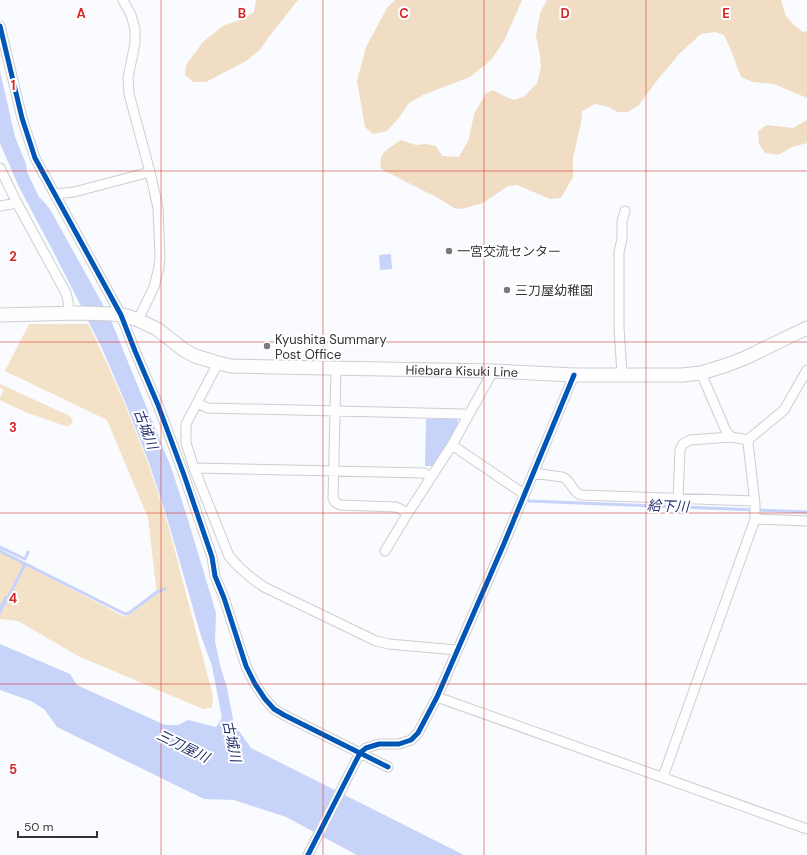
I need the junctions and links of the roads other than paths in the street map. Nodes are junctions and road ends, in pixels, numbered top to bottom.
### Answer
1 (123, 0) edge
2 (0, 26) edge
3 (0, 168) edge
4 (150, 172) junction
5 (55, 194) junction
6 (17, 202) junction
7 (0, 206) edge
8 (625, 210) dead end
9 (74, 313) junction
10 (117, 314) junction
11 (0, 315) edge
12 (138, 320) junction
13 (807, 328) edge
14 (218, 363) junction
15 (336, 368) junction
16 (807, 370) edge
17 (493, 371) junction
18 (701, 373) junction
19 (574, 375) junction
20 (622, 375) junction
21 (197, 403) junction
22 (335, 411) junction
23 (468, 416) junction
24 (731, 437) junction
25 (749, 440) junction
26 (452, 445) junction
27 (194, 468) junction
28 (333, 471) junction
29 (533, 473) junction
30 (431, 477) junction
31 (524, 494) junction
32 (678, 499) junction
33 (755, 502) junction
34 (408, 513) junction
35 (755, 517) junction
36 (807, 521) edge
37 (385, 551) dead end
38 (456, 650) junction
39 (437, 697) junction
40 (360, 754) junction
41 (388, 767) dead end
42 (663, 778) junction
43 (807, 829) edge
44 (308, 855) edge

1 - 4 street
2 - 5 street
3 - 6 street
4 - 5 street
4 - 12 street
5 - 10 street
6 - 7 street
6 - 9 street
8 - 20 street
9 - 10 main road, Hiebara Kisuki Line
9 - 11 main road, Hiebara Kisuki Line
10 - 12 main road, Hiebara Kisuki Line
10 - 40 street
12 - 14 main road, Hiebara Kisuki Line
13 - 18 main road, Hiebara Kisuki Line
14 - 15 main road, Hiebara Kisuki Line
14 - 21 street
15 - 17 main road, Hiebara Kisuki Line
15 - 22 street
16 - 25 street
17 - 19 main road, Hiebara Kisuki Line
17 - 23 street
18 - 20 main road, Hiebara Kisuki Line
18 - 24 street
19 - 20 main road, Hiebara Kisuki Line
19 - 29 street
21 - 22 street
21 - 27 street
22 - 23 street
22 - 28 street
23 - 26 street
24 - 25 street
24 - 32 street
25 - 33 street
26 - 30 street
26 - 31 street
27 - 28 street
27 - 38 street
28 - 30 street
28 - 34 street
29 - 31 street
29 - 32 street
30 - 34 street
31 - 38 street
32 - 33 street
33 - 35 street
34 - 37 street
35 - 36 street
35 - 42 street
38 - 39 street
39 - 40 street
39 - 42 street
40 - 41 street
40 - 44 street
42 - 43 street

